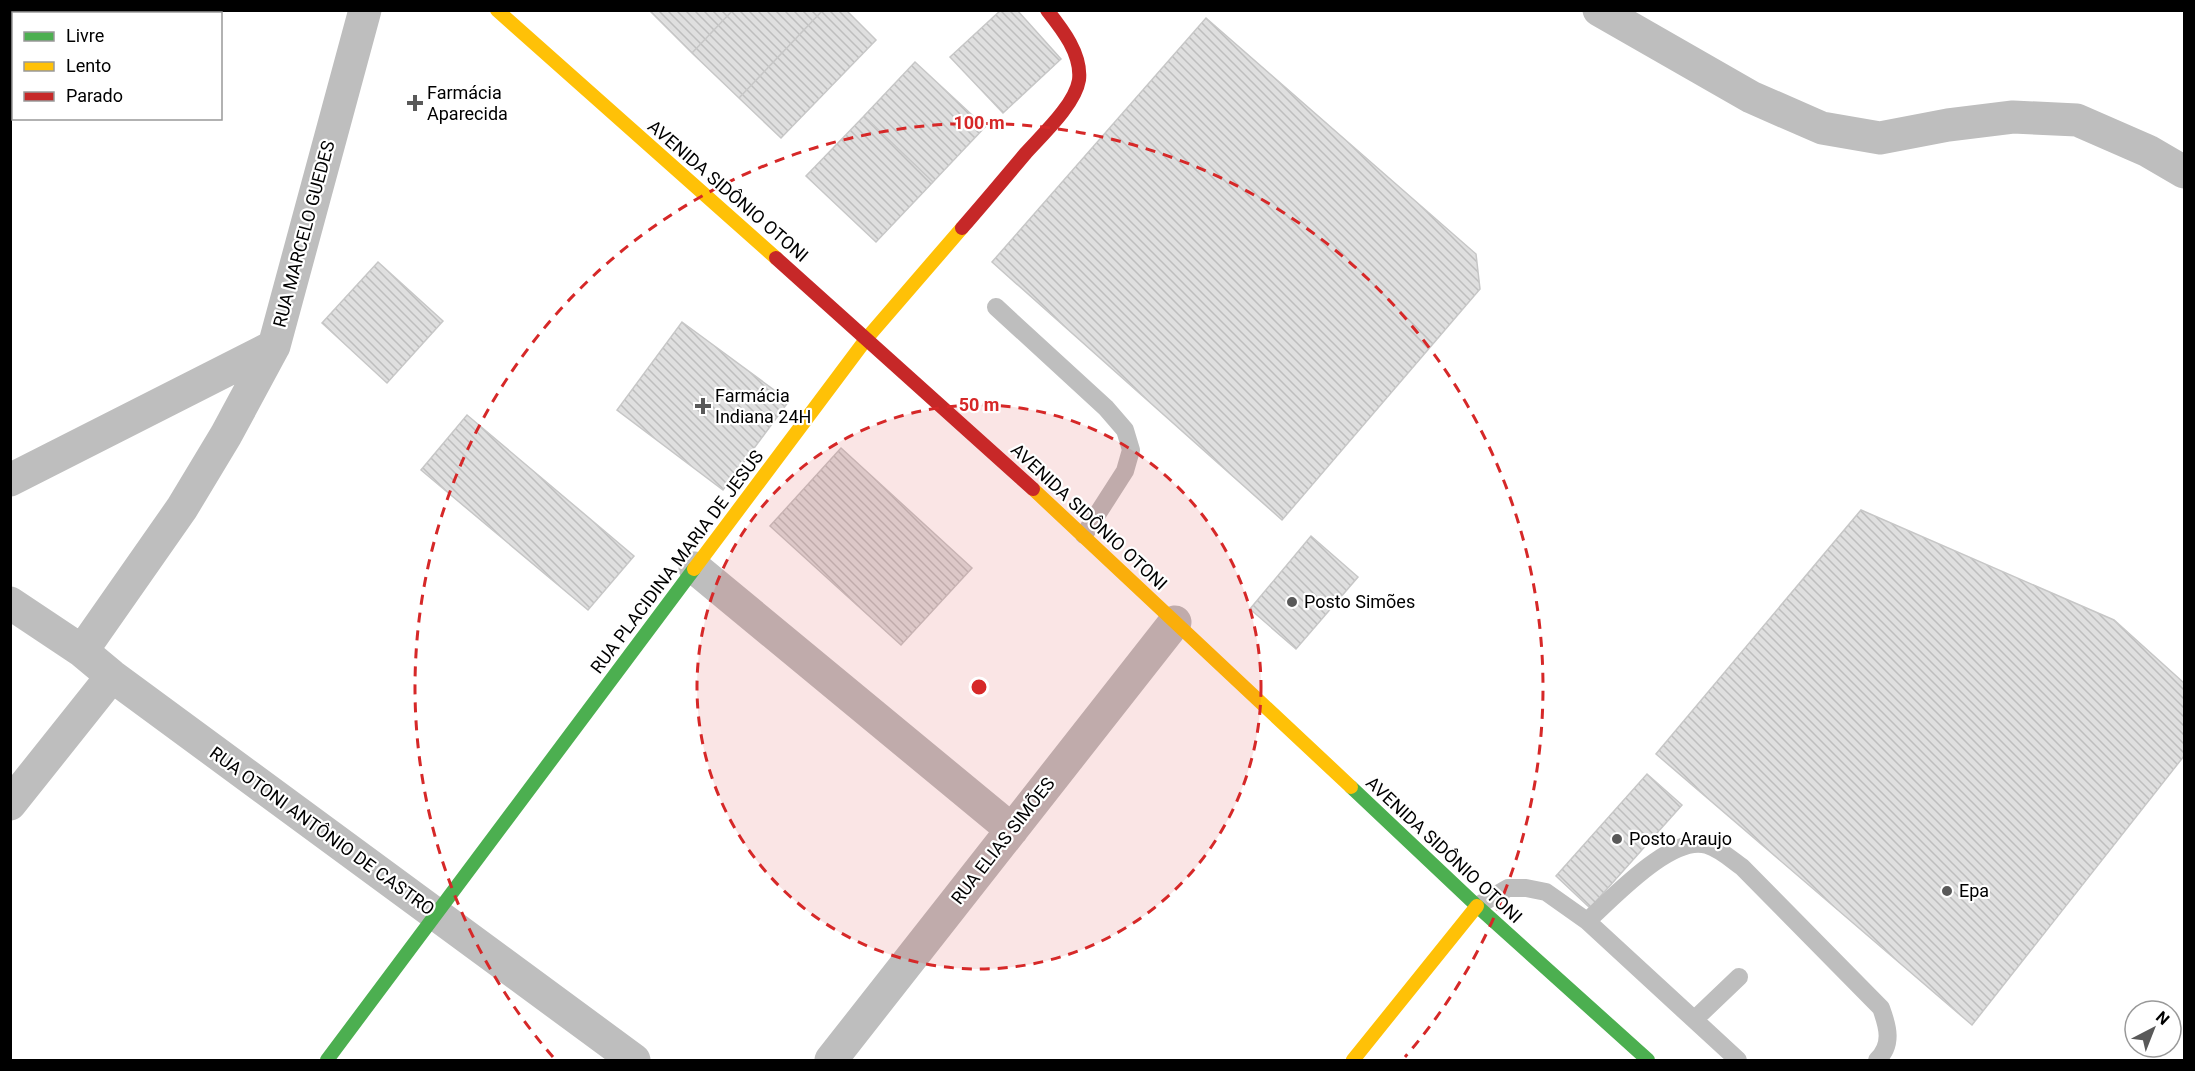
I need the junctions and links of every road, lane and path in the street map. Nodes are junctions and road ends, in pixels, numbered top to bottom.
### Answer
1 (365, 10) edge
2 (497, 10) edge
3 (1047, 10) edge
4 (1599, 10) edge
5 (2184, 172) edge
6 (996, 307) dead end
7 (867, 338) junction
8 (274, 346) junction
9 (10, 480) edge
10 (1084, 535) junction
11 (695, 568) junction
12 (10, 603) edge
13 (1175, 622) junction
14 (82, 651) junction
15 (112, 676) junction
16 (10, 804) edge
17 (1012, 830) junction
18 (1477, 906) junction
19 (435, 915) junction
20 (1587, 921) junction
21 (1739, 977) dead end
22 (1695, 1019) junction
23 (327, 1060) edge
24 (634, 1060) edge
25 (831, 1060) edge
26 (1353, 1060) edge
27 (1648, 1060) edge
28 (1738, 1060) edge
29 (1877, 1060) edge

1 - 8 street, RUA MARCELO GUEDES
2 - 7 main road, AVENIDA SIDÔNIO OTONI
3 - 7 main road, RUA PLACIDINA MARIA DE JESUS
4 - 5 street
6 - 10 lane
7 - 10 main road, AVENIDA SIDÔNIO OTONI
7 - 11 main road, RUA PLACIDINA MARIA DE JESUS
8 - 9 street, RUA MARCELO GUEDES
8 - 14 street
10 - 13 main road, AVENIDA SIDÔNIO OTONI
11 - 17 street
11 - 19 main road, RUA PLACIDINA MARIA DE JESUS
12 - 14 street, RUA OTONI ANTÔNIO DE CASTRO
13 - 17 street, RUA ELIAS SIMÕES
13 - 18 main road, AVENIDA SIDÔNIO OTONI
14 - 15 street, RUA OTONI ANTÔNIO DE CASTRO
15 - 16 street
15 - 19 street, RUA OTONI ANTÔNIO DE CASTRO
17 - 25 street, RUA ELIAS SIMÕES
18 - 20 lane
18 - 26 main road
18 - 27 main road, AVENIDA SIDÔNIO OTONI
19 - 23 main road, RUA PLACIDINA MARIA DE JESUS
19 - 24 street, RUA OTONI ANTÔNIO DE CASTRO
20 - 22 lane
20 - 29 lane
21 - 22 lane
22 - 28 lane

